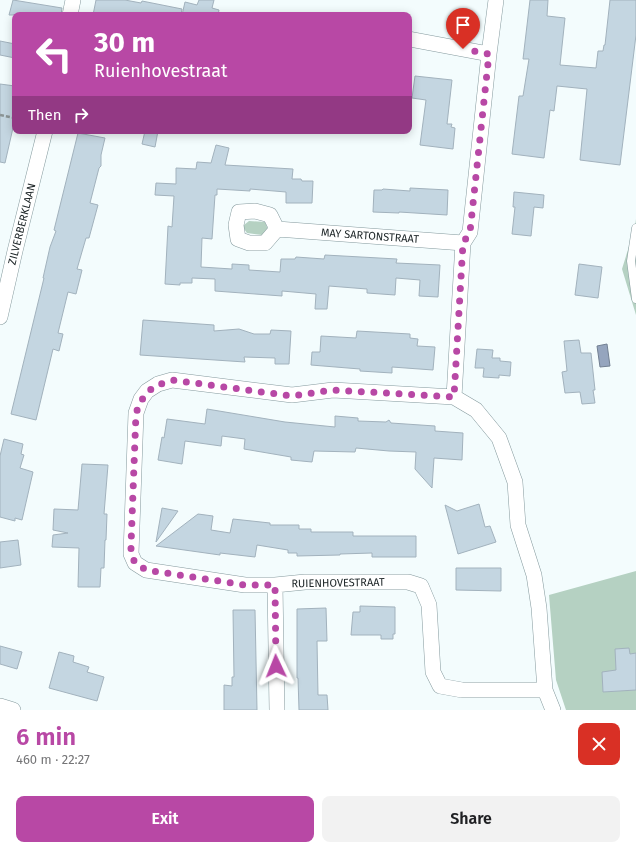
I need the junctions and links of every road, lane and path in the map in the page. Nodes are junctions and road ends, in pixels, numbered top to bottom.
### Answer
1 (73, 0) edge
2 (496, 0) edge
3 (71, 12) edge
4 (412, 41) edge
5 (489, 54) junction
6 (0, 115) edge
7 (12, 117) edge
8 (44, 134) edge
9 (636, 228) edge
10 (277, 229) dead end
11 (463, 243) junction
12 (636, 299) edge
13 (0, 317) edge
14 (454, 397) junction
15 (275, 585) junction
16 (545, 690) junction
17 (0, 706) edge
18 (13, 710) edge
19 (277, 710) edge
20 (553, 710) edge

1 - 3 street
2 - 5 street
4 - 5 street
5 - 11 street
6 - 7 path
8 - 13 street, ZILVERBERKLAAN
9 - 12 lane
10 - 11 street, MAY SARTONSTRAAT
11 - 14 street
14 - 15 street, RUIENHOVESTRAAT
14 - 16 street, RUIENHOVESTRAAT
15 - 16 street, RUIENHOVESTRAAT
15 - 19 street
16 - 20 street, RUIENHOVESTRAAT
17 - 18 street

